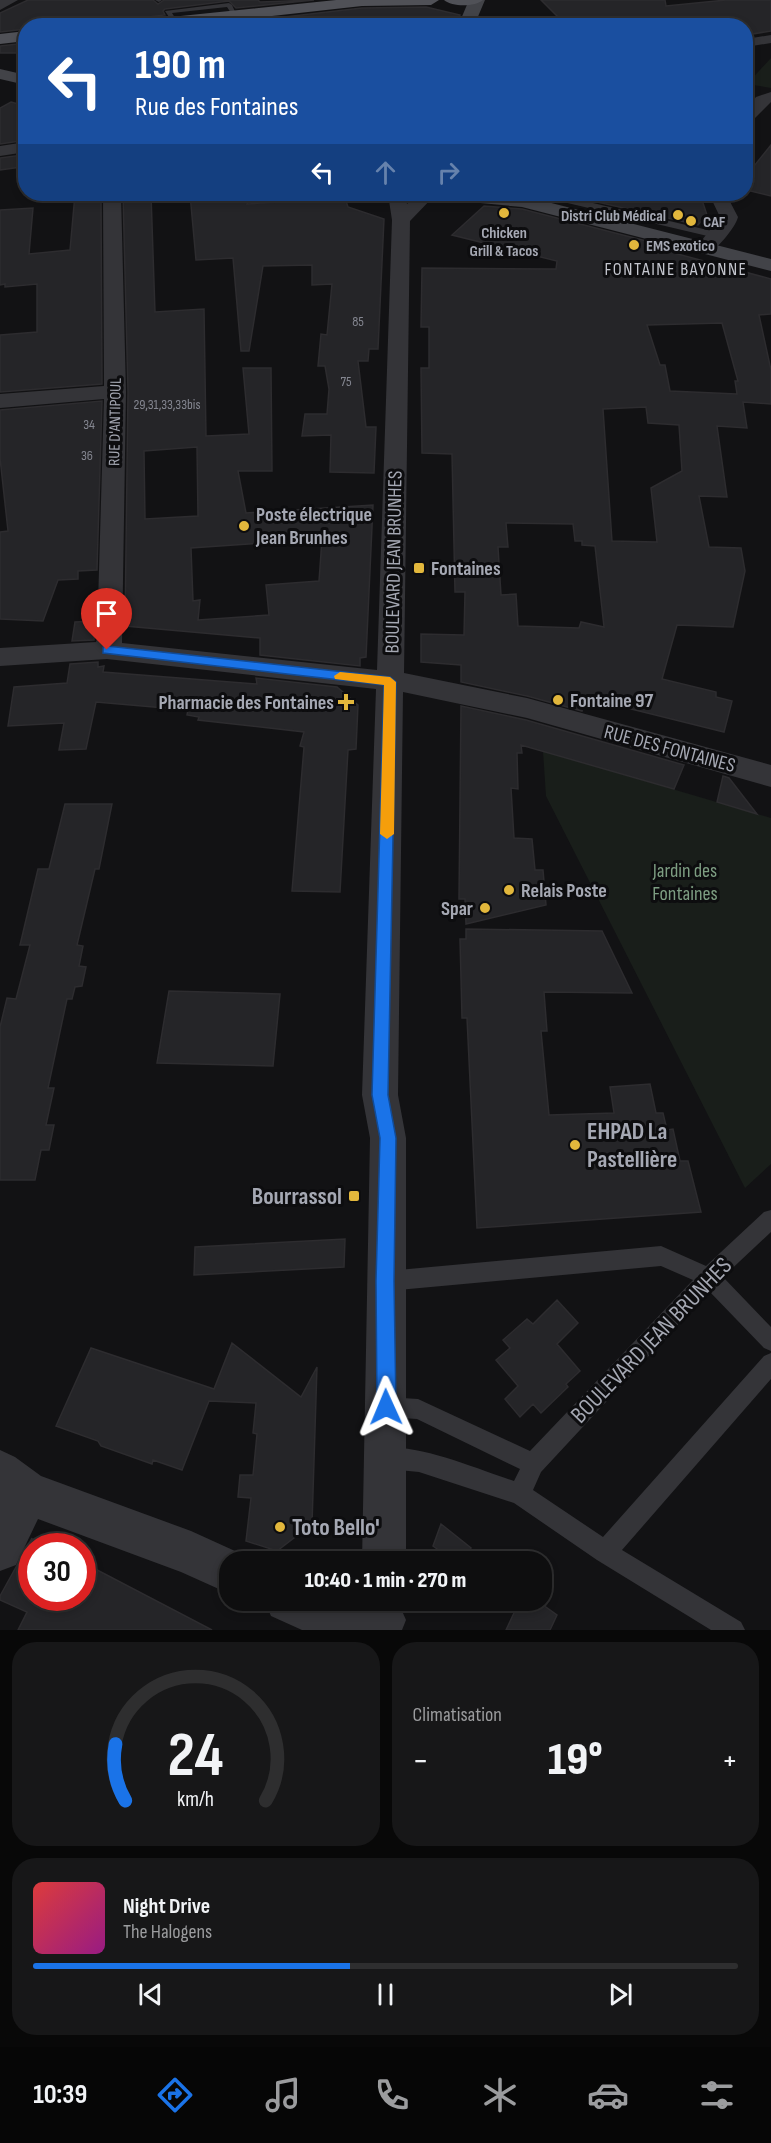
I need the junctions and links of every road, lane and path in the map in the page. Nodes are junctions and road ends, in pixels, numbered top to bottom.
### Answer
1 (10, 0) edge
2 (380, 0) edge
3 (431, 0) edge
4 (452, 0) edge
5 (476, 0) edge
6 (363, 2) junction
7 (0, 5) edge
8 (268, 12) junction
9 (171, 17) edge
10 (458, 18) edge
11 (469, 18) edge
12 (18, 38) edge
13 (0, 39) edge
14 (771, 39) edge
15 (753, 42) edge
16 (0, 74) edge
17 (18, 78) edge
18 (771, 97) edge
19 (753, 110) edge
20 (18, 148) edge
21 (0, 151) edge
22 (112, 201) edge
23 (399, 201) edge
24 (421, 201) edge
25 (504, 201) edge
26 (518, 201) edge
27 (722, 201) edge
28 (528, 204) junction
29 (401, 220) junction
30 (710, 242) junction
31 (771, 265) edge
32 (115, 392) junction
33 (0, 401) edge
34 (107, 650) junction
35 (0, 657) edge
36 (390, 682) junction
37 (771, 776) edge
38 (771, 1219) edge
39 (709, 1277) junction
40 (385, 1281) junction
41 (771, 1341) edge
42 (771, 1363) edge
43 (386, 1407) junction
44 (386, 1458) junction
45 (533, 1464) junction
46 (14, 1482) edge
47 (520, 1494) junction
48 (0, 1549) edge
49 (384, 1551) edge
50 (605, 1552) junction
51 (219, 1567) edge
52 (308, 1611) edge
53 (384, 1617) edge
54 (733, 1630) edge

1 - 7 street
2 - 6 main road
3 - 6 main road
4 - 5 main road
4 - 10 main road
5 - 11 main road
6 - 8 main road
8 - 9 main road
8 - 9 lane
12 - 13 main road
14 - 15 street
16 - 17 main road
18 - 19 street
20 - 21 street
22 - 32 street, RUE D'ANTIPOUL
23 - 29 street, BOULEVARD JEAN BRUNHES
24 - 29 street
25 - 28 main road
26 - 28 main road
27 - 30 street
28 - 30 main road
29 - 36 street, BOULEVARD JEAN BRUNHES
30 - 31 main road
32 - 33 street
32 - 34 street, RUE D'ANTIPOUL
34 - 35 street, RUE DES FONTAINES
34 - 36 street, RUE DES FONTAINES
36 - 37 street, RUE DES FONTAINES
36 - 40 street, BOULEVARD JEAN BRUNHES
38 - 39 lane, BOULEVARD JEAN BRUNHES
39 - 40 lane
39 - 41 lane
39 - 45 lane, BOULEVARD JEAN BRUNHES
40 - 43 street, BOULEVARD JEAN BRUNHES
42 - 50 lane
43 - 44 street, BOULEVARD JEAN BRUNHES
43 - 45 lane
44 - 47 lane
44 - 49 street, BOULEVARD JEAN BRUNHES
45 - 47 lane, BOULEVARD JEAN BRUNHES
46 - 48 street
46 - 51 street
47 - 50 lane
50 - 54 lane
52 - 53 street

